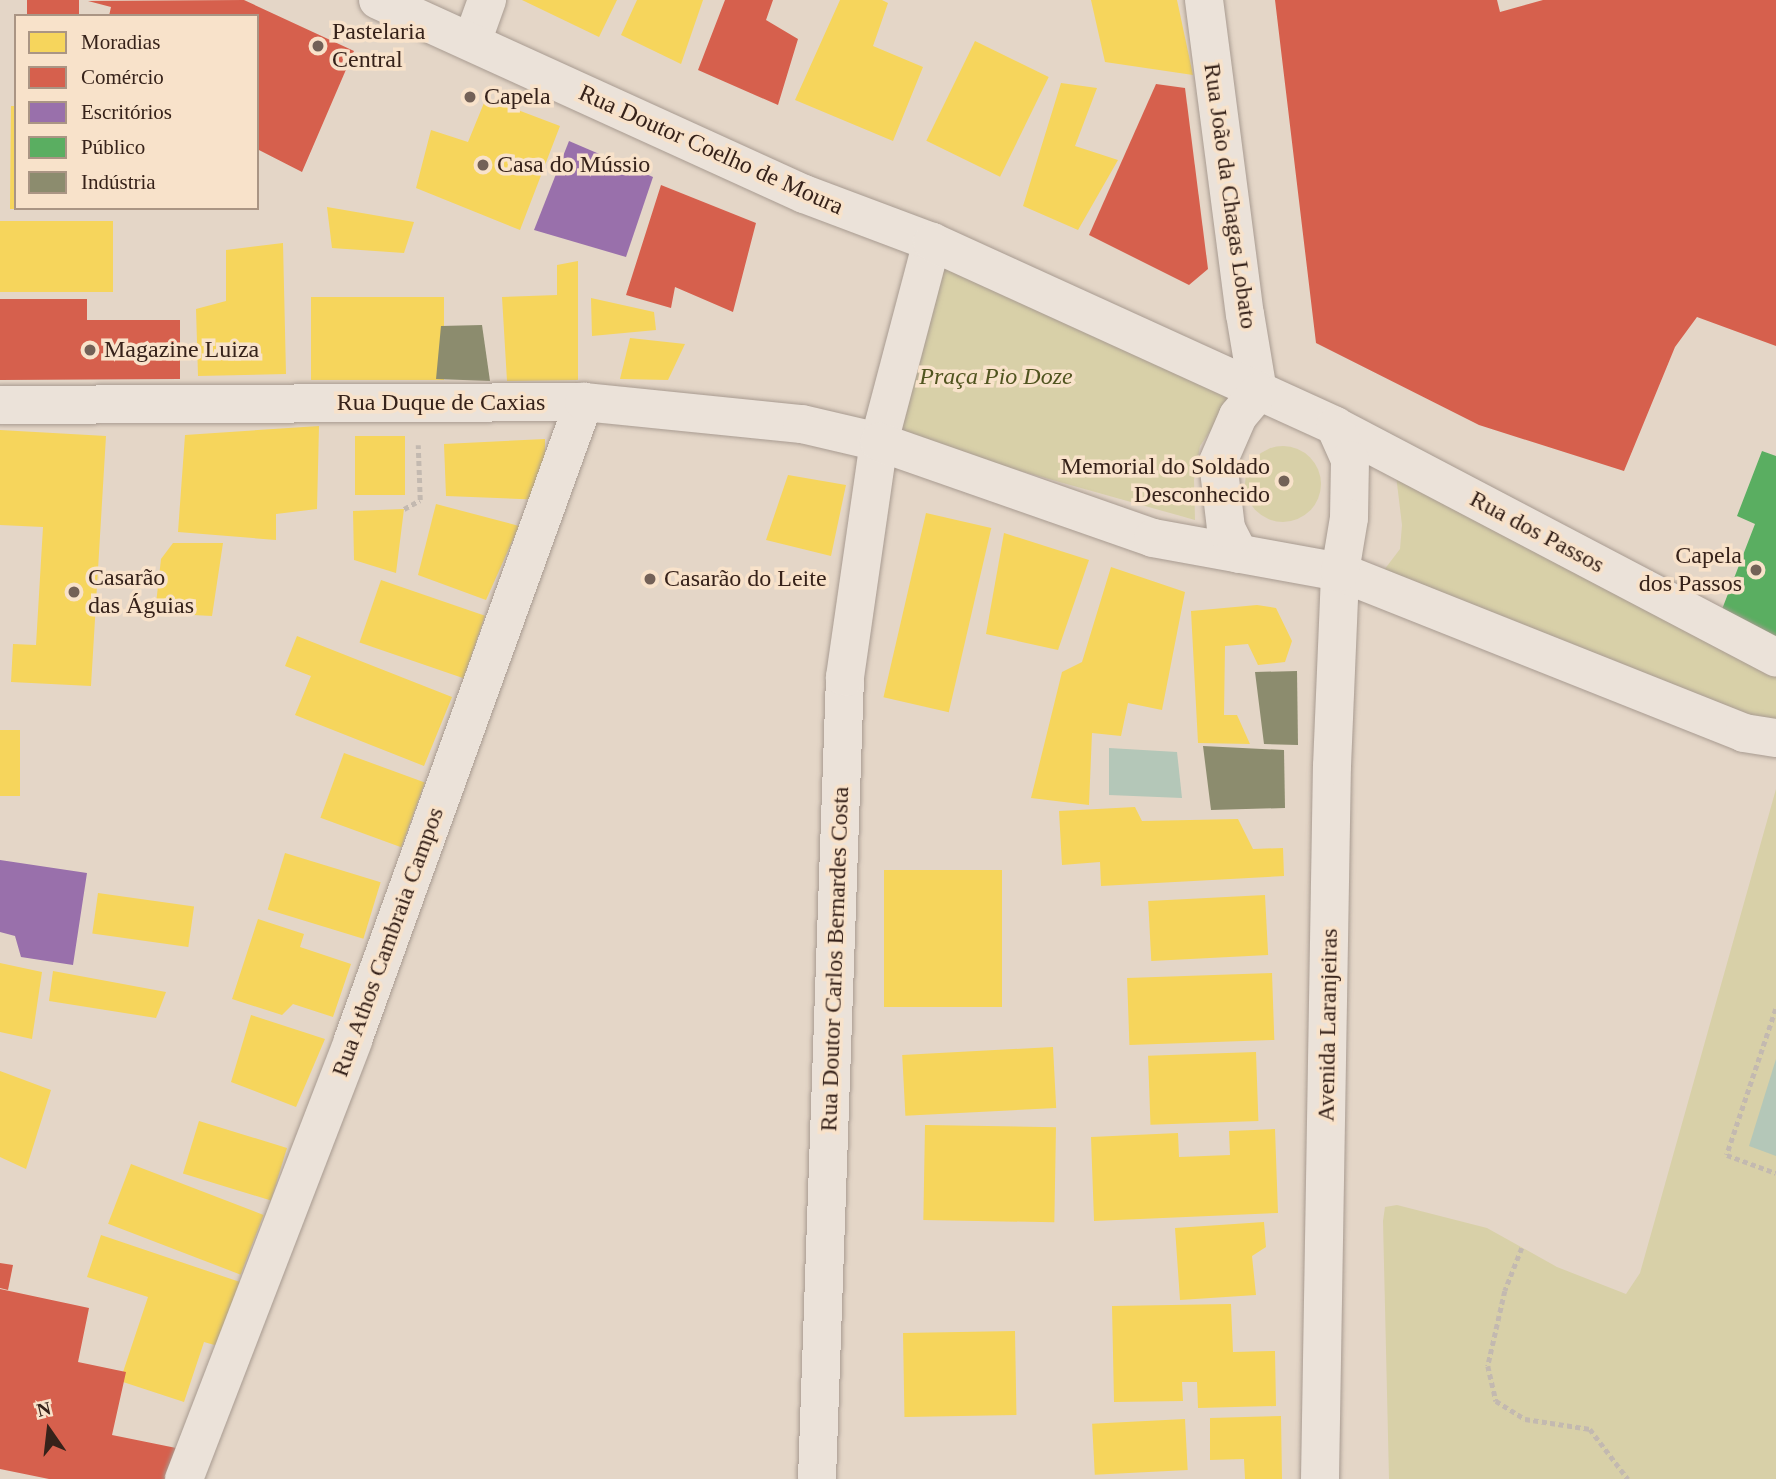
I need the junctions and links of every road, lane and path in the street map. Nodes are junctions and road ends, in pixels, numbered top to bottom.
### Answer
1 (378, 0) edge
2 (487, 0) edge
3 (1204, 0) edge
4 (472, 42) junction
5 (932, 242) junction
6 (1258, 392) junction
7 (584, 402) junction
8 (417, 403) junction
9 (0, 405) edge
10 (1335, 426) junction
11 (879, 442) junction
12 (404, 509) dead end
13 (1239, 554) junction
14 (1340, 572) junction
15 (1776, 658) edge
16 (1776, 738) edge
17 (1776, 1009) edge
18 (1776, 1172) edge
19 (1521, 1248) dead end
20 (184, 1479) edge
21 (817, 1479) edge
22 (1320, 1479) edge
23 (1629, 1479) edge

1 - 4 street, Rua Doutor Coelho de Moura
2 - 4 street
3 - 6 street, Rua João da Chagas Lobato
4 - 5 street, Rua Doutor Coelho de Moura
5 - 6 street
5 - 11 street
6 - 10 street
6 - 13 street
7 - 8 street, Rua Duque de Caxias
7 - 11 street, Rua Duque de Caxias
7 - 20 street, Rua Athos Cambraia Campos
8 - 9 street, Rua Duque de Caxias
8 - 12 path
10 - 14 street
10 - 15 street, Rua dos Passos
11 - 13 street
11 - 21 street, Rua Doutor Carlos Bernardes Costa
13 - 14 street
14 - 16 street
14 - 22 street, Avenida Laranjeiras
17 - 18 path
19 - 23 path

